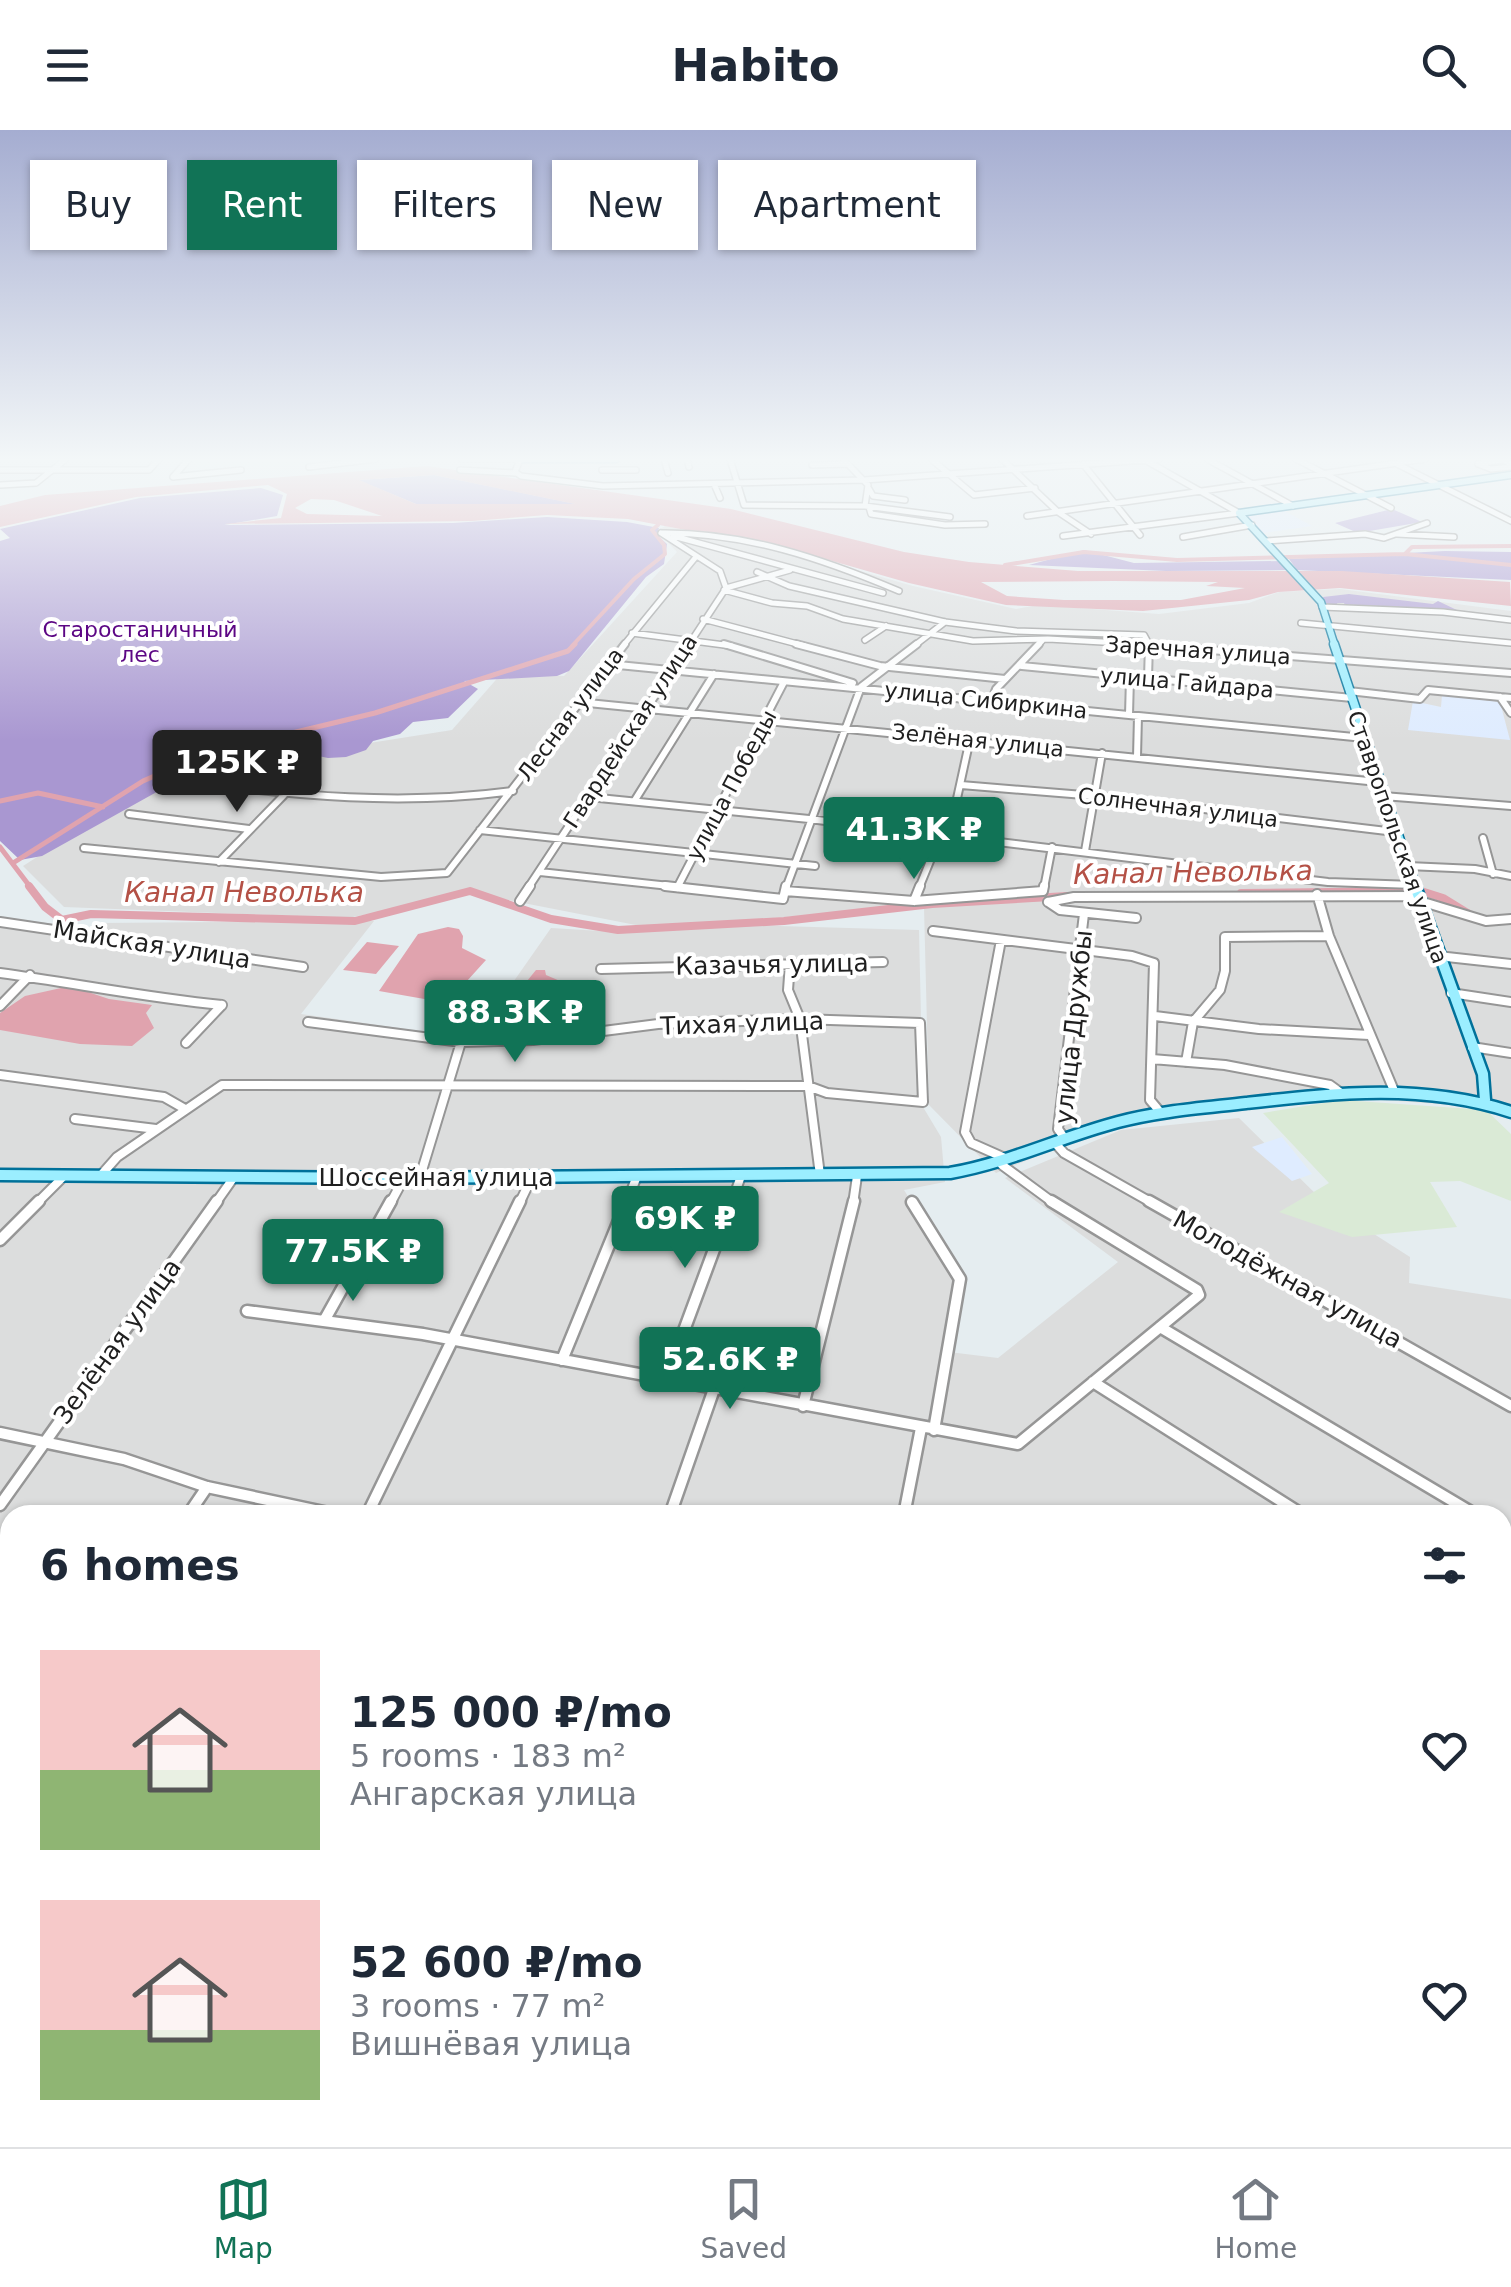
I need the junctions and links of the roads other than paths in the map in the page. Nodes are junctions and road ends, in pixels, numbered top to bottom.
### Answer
1 (688, 553) edge
2 (732, 553) edge
3 (788, 553) edge
4 (1278, 553) edge
5 (695, 558) junction
6 (792, 570) junction
7 (758, 572) dead end
8 (769, 578) junction
9 (725, 589) junction
10 (898, 590) dead end
11 (883, 593) dead end
12 (1322, 606) junction
13 (703, 619) junction
14 (1511, 620) edge
15 (856, 621) junction
16 (945, 622) junction
17 (1301, 623) dead end
18 (1327, 625) junction
19 (886, 626) junction
20 (845, 627) dead end
21 (632, 633) junction
22 (928, 635) junction
23 (1048, 636) junction
24 (691, 638) junction
25 (865, 640) dead end
26 (1485, 641) junction
27 (1511, 643) edge
28 (1150, 646) junction
29 (1492, 652) dead end
30 (1338, 661) junction
31 (608, 664) junction
32 (887, 666) junction
33 (1022, 666) junction
34 (670, 670) junction
35 (1511, 673) edge
36 (714, 674) junction
37 (1130, 677) junction
38 (1148, 678) junction
39 (1006, 679) junction
40 (784, 682) junction
41 (861, 687) junction
42 (1350, 694) junction
43 (1500, 697) junction
44 (1511, 698) edge
45 (578, 702) junction
46 (990, 702) junction
47 (645, 707) junction
48 (692, 710) junction
49 (1511, 713) edge
50 (1129, 715) junction
51 (1138, 716) junction
52 (767, 718) junction
53 (848, 726) junction
54 (1364, 738) junction
55 (970, 739) junction
56 (1102, 754) junction
57 (1138, 757) junction
58 (186, 781) dead end
59 (1378, 782) junction
60 (961, 785) junction
61 (513, 791) junction
62 (284, 795) junction
63 (1096, 796) junction
64 (1382, 796) junction
65 (589, 797) junction
66 (635, 800) junction
67 (1511, 806) edge
68 (720, 809) junction
69 (129, 814) dead end
70 (809, 819) junction
71 (249, 829) junction
72 (480, 830) junction
73 (1396, 832) junction
74 (945, 835) junction
75 (562, 837) junction
76 (1483, 838) dead end
77 (84, 848) dead end
78 (1052, 848) junction
79 (1085, 851) junction
80 (696, 852) junction
81 (219, 862) junction
82 (792, 864) junction
83 (815, 866) dead end
84 (1408, 866) junction
85 (540, 872) junction
86 (447, 873) joint
87 (1492, 874) junction
88 (1511, 876) edge
89 (677, 888) junction
90 (1417, 892) junction
91 (1318, 894) junction
92 (784, 895) junction
93 (520, 901) dead end
94 (914, 901) junction
95 (1084, 914) junction
96 (1136, 918) dead end
97 (1511, 919) edge
98 (0, 922) edge
99 (933, 931) dead end
100 (1329, 936) junction
101 (1001, 940) junction
102 (1081, 951) junction
103 (1438, 956) junction
104 (883, 962) dead end
105 (790, 963) junction
106 (1511, 964) edge
107 (303, 966) dead end
108 (601, 969) dead end
109 (0, 973) edge
110 (30, 975) junction
111 (1451, 993) junction
112 (1511, 1002) edge
113 (0, 1006) edge
114 (1155, 1016) junction
115 (800, 1019) junction
116 (308, 1022) dead end
117 (1194, 1022) junction
118 (1368, 1036) junction
119 (460, 1042) junction
120 (186, 1043) dead end
121 (1472, 1048) junction
122 (1511, 1054) edge
123 (1152, 1059) junction
124 (1186, 1062) junction
125 (0, 1074) edge
126 (448, 1085) junction
127 (808, 1086) junction
128 (1341, 1093) junction
129 (1395, 1093) junction
130 (1485, 1100) junction
131 (184, 1109) junction
132 (1511, 1112) edge
133 (1161, 1113) junction
134 (75, 1118) dead end
135 (156, 1129) junction
136 (1062, 1145) junction
137 (1001, 1164) junction
138 (0, 1174) edge
139 (102, 1174) junction
140 (820, 1175) junction
141 (64, 1176) junction
142 (234, 1176) junction
143 (636, 1176) junction
144 (741, 1176) junction
145 (857, 1176) junction
146 (420, 1177) junction
147 (532, 1177) junction
148 (404, 1178) junction
149 (912, 1202) dead end
150 (0, 1240) edge
151 (247, 1311) dead end
152 (324, 1321) junction
153 (1160, 1327) junction
154 (454, 1339) junction
155 (562, 1360) junction
156 (666, 1379) junction
157 (1093, 1382) junction
158 (714, 1389) junction
159 (802, 1406) junction
160 (1511, 1406) edge
161 (928, 1429) junction
162 (0, 1432) edge
163 (45, 1442) junction
164 (1018, 1444) joint
165 (207, 1487) junction
166 (0, 1505) edge
167 (195, 1505) edge
168 (291, 1505) edge
169 (373, 1505) edge
170 (673, 1505) edge
171 (907, 1505) edge
172 (1287, 1505) edge
173 (1459, 1505) edge

1 - 5 street
2 - 6 street
3 - 10 street
4 - 12 main road, Ставропольская улица
5 - 9 street
5 - 21 street, Лесная улица
6 - 8 street
6 - 11 street
7 - 8 street
8 - 9 street
8 - 16 street
9 - 13 street, Гвардейская улица
9 - 15 street, Заречная улица
12 - 14 street
12 - 18 main road, Ставропольская улица
13 - 24 street, Гвардейская улица
13 - 32 street
15 - 19 street, Заречная улица
15 - 20 street
16 - 22 street
16 - 23 street
17 - 18 street
18 - 26 street
18 - 30 main road, Ставропольская улица
19 - 22 street, Заречная улица
19 - 25 street
21 - 24 street
21 - 31 street, Лесная улица
22 - 23 street, Заречная улица
22 - 32 street
23 - 28 street, Заречная улица
23 - 28 street
23 - 33 street
24 - 34 street, Гвардейская улица
24 - 41 street
26 - 27 street
26 - 29 street
28 - 30 street, Заречная улица
28 - 38 street
30 - 35 street, Заречная улица
30 - 42 main road, Ставропольская улица
31 - 34 street, улица Сибиркина
31 - 45 street, Лесная улица
32 - 39 street
32 - 41 street
33 - 37 street, улица Гайдара
33 - 39 street
34 - 36 street, улица Сибиркина
34 - 47 street, Гвардейская улица
36 - 40 street, улица Сибиркина
36 - 48 street
37 - 38 street, улица Гайдара
37 - 50 street
38 - 42 street, улица Гайдара
39 - 46 street
40 - 41 street, улица Сибиркина
40 - 52 street, улица Победы
41 - 46 street, улица Сибиркина
41 - 53 street
42 - 43 street
42 - 54 main road, Ставропольская улица
43 - 44 street
43 - 49 street
45 - 47 street, Зелёная улица
45 - 61 street, Лесная улица
46 - 50 street, улица Сибиркина
47 - 48 street, Зелёная улица
47 - 65 street, Гвардейская улица
48 - 52 street, Зелёная улица
48 - 66 street
50 - 51 street, улица Сибиркина
51 - 54 street, улица Сибиркина
51 - 57 street
52 - 53 street, Зелёная улица
52 - 68 street, улица Победы
53 - 55 street, Зелёная улица
53 - 70 street
54 - 59 main road, Ставропольская улица
55 - 56 street, Зелёная улица
55 - 60 street
56 - 57 street, Зелёная улица
56 - 63 street
57 - 59 street, Зелёная улица
58 - 62 street
59 - 64 main road, Ставропольская улица
60 - 63 street, Солнечная улица
60 - 74 street
61 - 62 street
61 - 72 street, Лесная улица
62 - 71 street
63 - 73 street, Солнечная улица
63 - 79 street
64 - 67 street
64 - 73 main road, Ставропольская улица
65 - 66 street
65 - 75 street, Гвардейская улица
66 - 68 street
68 - 70 street
68 - 80 street, улица Победы
69 - 71 street
70 - 74 street
70 - 82 street
71 - 81 street
72 - 75 street
72 - 86 street, Лесная улица
73 - 84 main road, Ставропольская улица
74 - 78 street
74 - 94 street
75 - 80 street
75 - 85 street, Гвардейская улица
76 - 87 street
77 - 81 street
78 - 79 street
78 - 94 street
79 - 90 street
80 - 82 street
80 - 89 street, улица Победы
81 - 86 street
82 - 83 street
82 - 92 street
84 - 87 street
84 - 90 main road, Ставропольская улица
85 - 89 street
85 - 93 street, Гвардейская улица
87 - 88 street
89 - 92 street
90 - 91 street
90 - 97 street
90 - 103 main road, Ставропольская улица
91 - 95 street
91 - 100 street
92 - 94 street
95 - 96 street
95 - 102 street, улица Дружбы
98 - 107 street, Майская улица
99 - 101 street
100 - 117 street
100 - 118 street
101 - 102 street
101 - 137 street
102 - 114 street
102 - 136 street, улица Дружбы
103 - 106 street
103 - 111 main road, Ставропольская улица
104 - 105 street, Казачья улица
105 - 108 street, Казачья улица
105 - 115 street
109 - 110 street
110 - 113 street
110 - 120 street
111 - 112 street
111 - 121 main road, Ставропольская улица
114 - 117 street
114 - 123 street
115 - 119 street, Тихая улица
115 - 127 street
115 - 127 street, Тихая улица
116 - 119 street, Тихая улица
117 - 118 street
117 - 124 street
118 - 129 street
119 - 126 street
121 - 122 street
121 - 130 main road, Ставропольская улица
123 - 124 street
123 - 133 street
124 - 128 street
125 - 131 street
126 - 127 street
126 - 131 street
126 - 146 street
127 - 140 street
128 - 129 main road, Шоссейная улица
128 - 133 main road, Шоссейная улица
129 - 130 main road, Шоссейная улица
130 - 132 main road
131 - 135 street
133 - 136 main road, Шоссейная улица
134 - 135 street
135 - 139 street
136 - 137 main road, Шоссейная улица
136 - 160 street, Молодёжная улица
137 - 145 main road, Шоссейная улица
137 - 153 street
138 - 141 main road, Шоссейная улица
139 - 141 main road, Шоссейная улица
139 - 142 main road, Шоссейная улица
140 - 144 main road, Шоссейная улица
140 - 145 main road, Шоссейная улица
141 - 150 street
142 - 148 main road, Шоссейная улица
142 - 163 street, Зелёная улица
143 - 144 main road, Шоссейная улица
143 - 147 main road, Шоссейная улица
143 - 155 street
144 - 156 street
145 - 159 street
146 - 147 main road, Шоссейная улица
146 - 148 main road, Шоссейная улица
147 - 154 street
148 - 152 street
149 - 161 street
151 - 152 street
152 - 154 street
153 - 157 street
153 - 173 street
154 - 155 street
154 - 169 street
155 - 156 street
156 - 158 street
157 - 164 street
157 - 172 street
158 - 159 street
158 - 170 street
159 - 161 street
161 - 164 street
161 - 171 street
162 - 163 street
163 - 165 street
163 - 166 street, Зелёная улица
165 - 167 street
165 - 168 street

